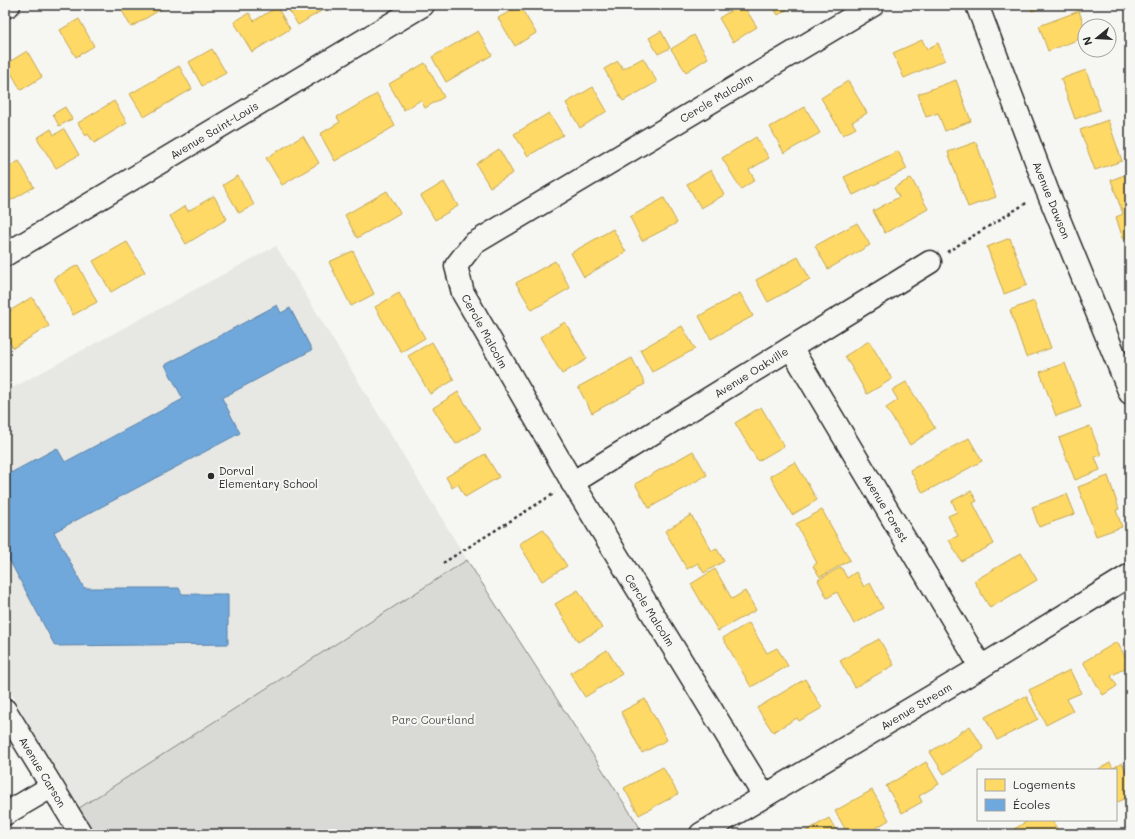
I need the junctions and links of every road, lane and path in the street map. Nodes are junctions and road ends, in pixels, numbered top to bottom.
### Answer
1 (9, 5) edge
2 (423, 5) edge
3 (873, 5) edge
4 (977, 5) edge
5 (5, 7) edge
6 (1047, 190) junction
7 (5, 255) edge
8 (930, 262) joint
9 (791, 348) junction
10 (1130, 393) edge
11 (572, 483) junction
12 (443, 562) dead end
13 (1130, 575) edge
14 (981, 667) junction
15 (5, 710) edge
16 (51, 787) junction
17 (764, 796) junction
18 (5, 814) edge
19 (81, 834) edge
20 (701, 834) edge

1 - 5 street
2 - 7 street, Avenue Saint-Louis
3 - 11 street, Cercle Malcolm
4 - 6 street, Avenue Dawson
6 - 8 path
6 - 10 street, Avenue Dawson
8 - 9 street, Avenue Oakville
9 - 11 street, Avenue Oakville
9 - 14 street, Avenue Forest
11 - 12 path
11 - 17 street, Cercle Malcolm
13 - 14 street, Avenue Stream
14 - 17 street, Avenue Stream
15 - 16 street, Avenue Carson
16 - 18 street
16 - 19 street, Avenue Carson
17 - 20 street, Avenue Stream

